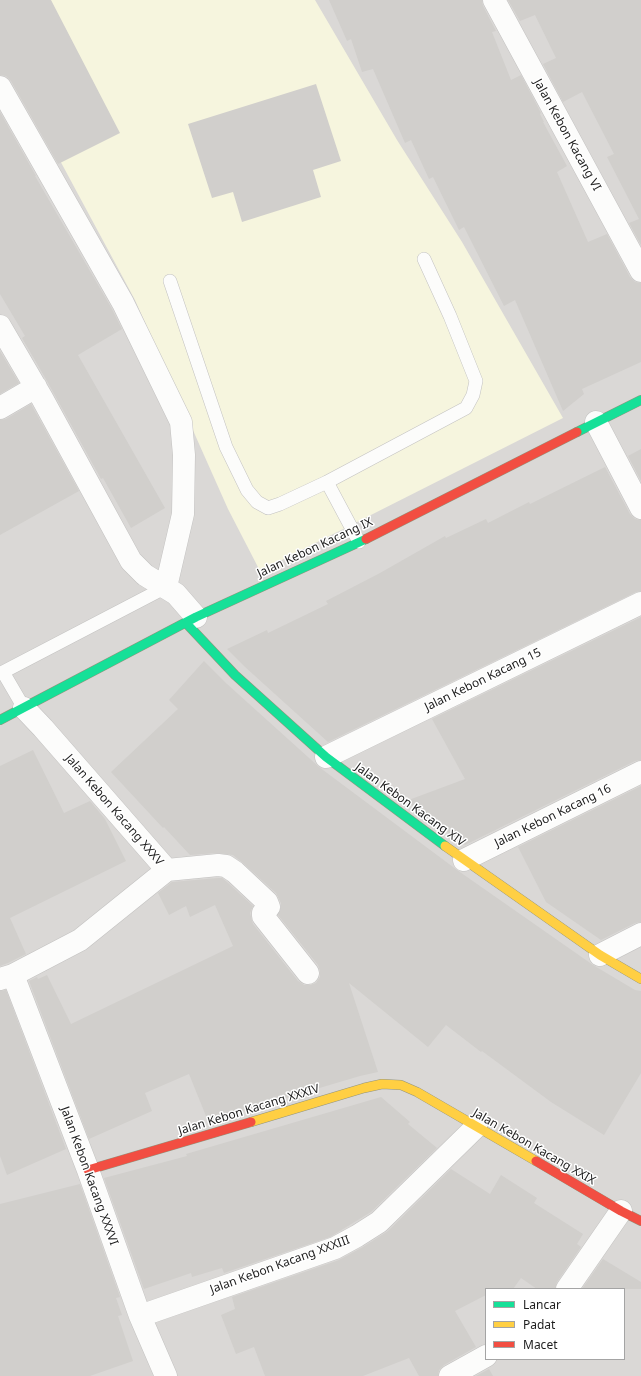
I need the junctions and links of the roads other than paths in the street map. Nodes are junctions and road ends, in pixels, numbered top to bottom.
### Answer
1 (494, 0) edge
2 (0, 87) edge
3 (424, 258) dead end
4 (641, 271) edge
5 (170, 281) dead end
6 (0, 326) edge
7 (36, 387) junction
8 (641, 400) edge
9 (0, 408) edge
10 (596, 422) junction
11 (327, 482) junction
12 (641, 508) edge
13 (359, 542) junction
14 (166, 587) junction
15 (641, 604) edge
16 (191, 620) junction
17 (24, 708) junction
18 (0, 720) edge
19 (326, 757) junction
20 (641, 772) edge
21 (464, 860) junction
22 (167, 870) junction
23 (641, 934) edge
24 (600, 955) junction
25 (308, 973) dead end
26 (7, 977) edge
27 (641, 979) edge
28 (417, 1092) joint
29 (476, 1127) junction
30 (88, 1170) junction
31 (621, 1211) junction
32 (641, 1221) edge
33 (568, 1288) edge
34 (140, 1316) junction
35 (485, 1357) edge
36 (166, 1376) edge
37 (450, 1376) edge

1 - 4 street, Jalan Kebon Kacang VI
2 - 14 street
3 - 11 lane
5 - 11 lane
6 - 7 street
7 - 9 street
7 - 14 street
8 - 10 street, Jalan Kebon Kacang IX
10 - 12 street
10 - 13 street, Jalan Kebon Kacang IX
11 - 13 lane
13 - 16 street, Jalan Kebon Kacang IX
14 - 16 street
14 - 17 lane
15 - 19 street, Jalan Kebon Kacang 15
16 - 17 street, Jalan Kebon Kacang IX
16 - 19 street, Jalan Kebon Kacang XIV
17 - 18 street, Jalan Kebon Kacang IX
17 - 22 street, Jalan Kebon Kacang XXXV
19 - 21 street, Jalan Kebon Kacang XIV
20 - 21 street, Jalan Kebon Kacang 16
21 - 24 street, Jalan Kebon Kacang XIV
22 - 25 street
22 - 26 street, Jalan Kebon Kacang XXXV
23 - 24 street
24 - 27 street, Jalan Kebon Kacang XIV
26 - 30 street, Jalan Kebon Kacang XXXVI
28 - 29 street, Jalan Kebon Kacang XXIX
28 - 30 street, Jalan Kebon Kacang XXXIV
29 - 31 street, Jalan Kebon Kacang XXIX
29 - 34 street, Jalan Kebon Kacang XXXIII
30 - 34 street, Jalan Kebon Kacang XXXVI
31 - 32 street, Jalan Kebon Kacang XXIX
31 - 33 street
34 - 36 street, Jalan Kebon Kacang XXXVI
35 - 37 street

